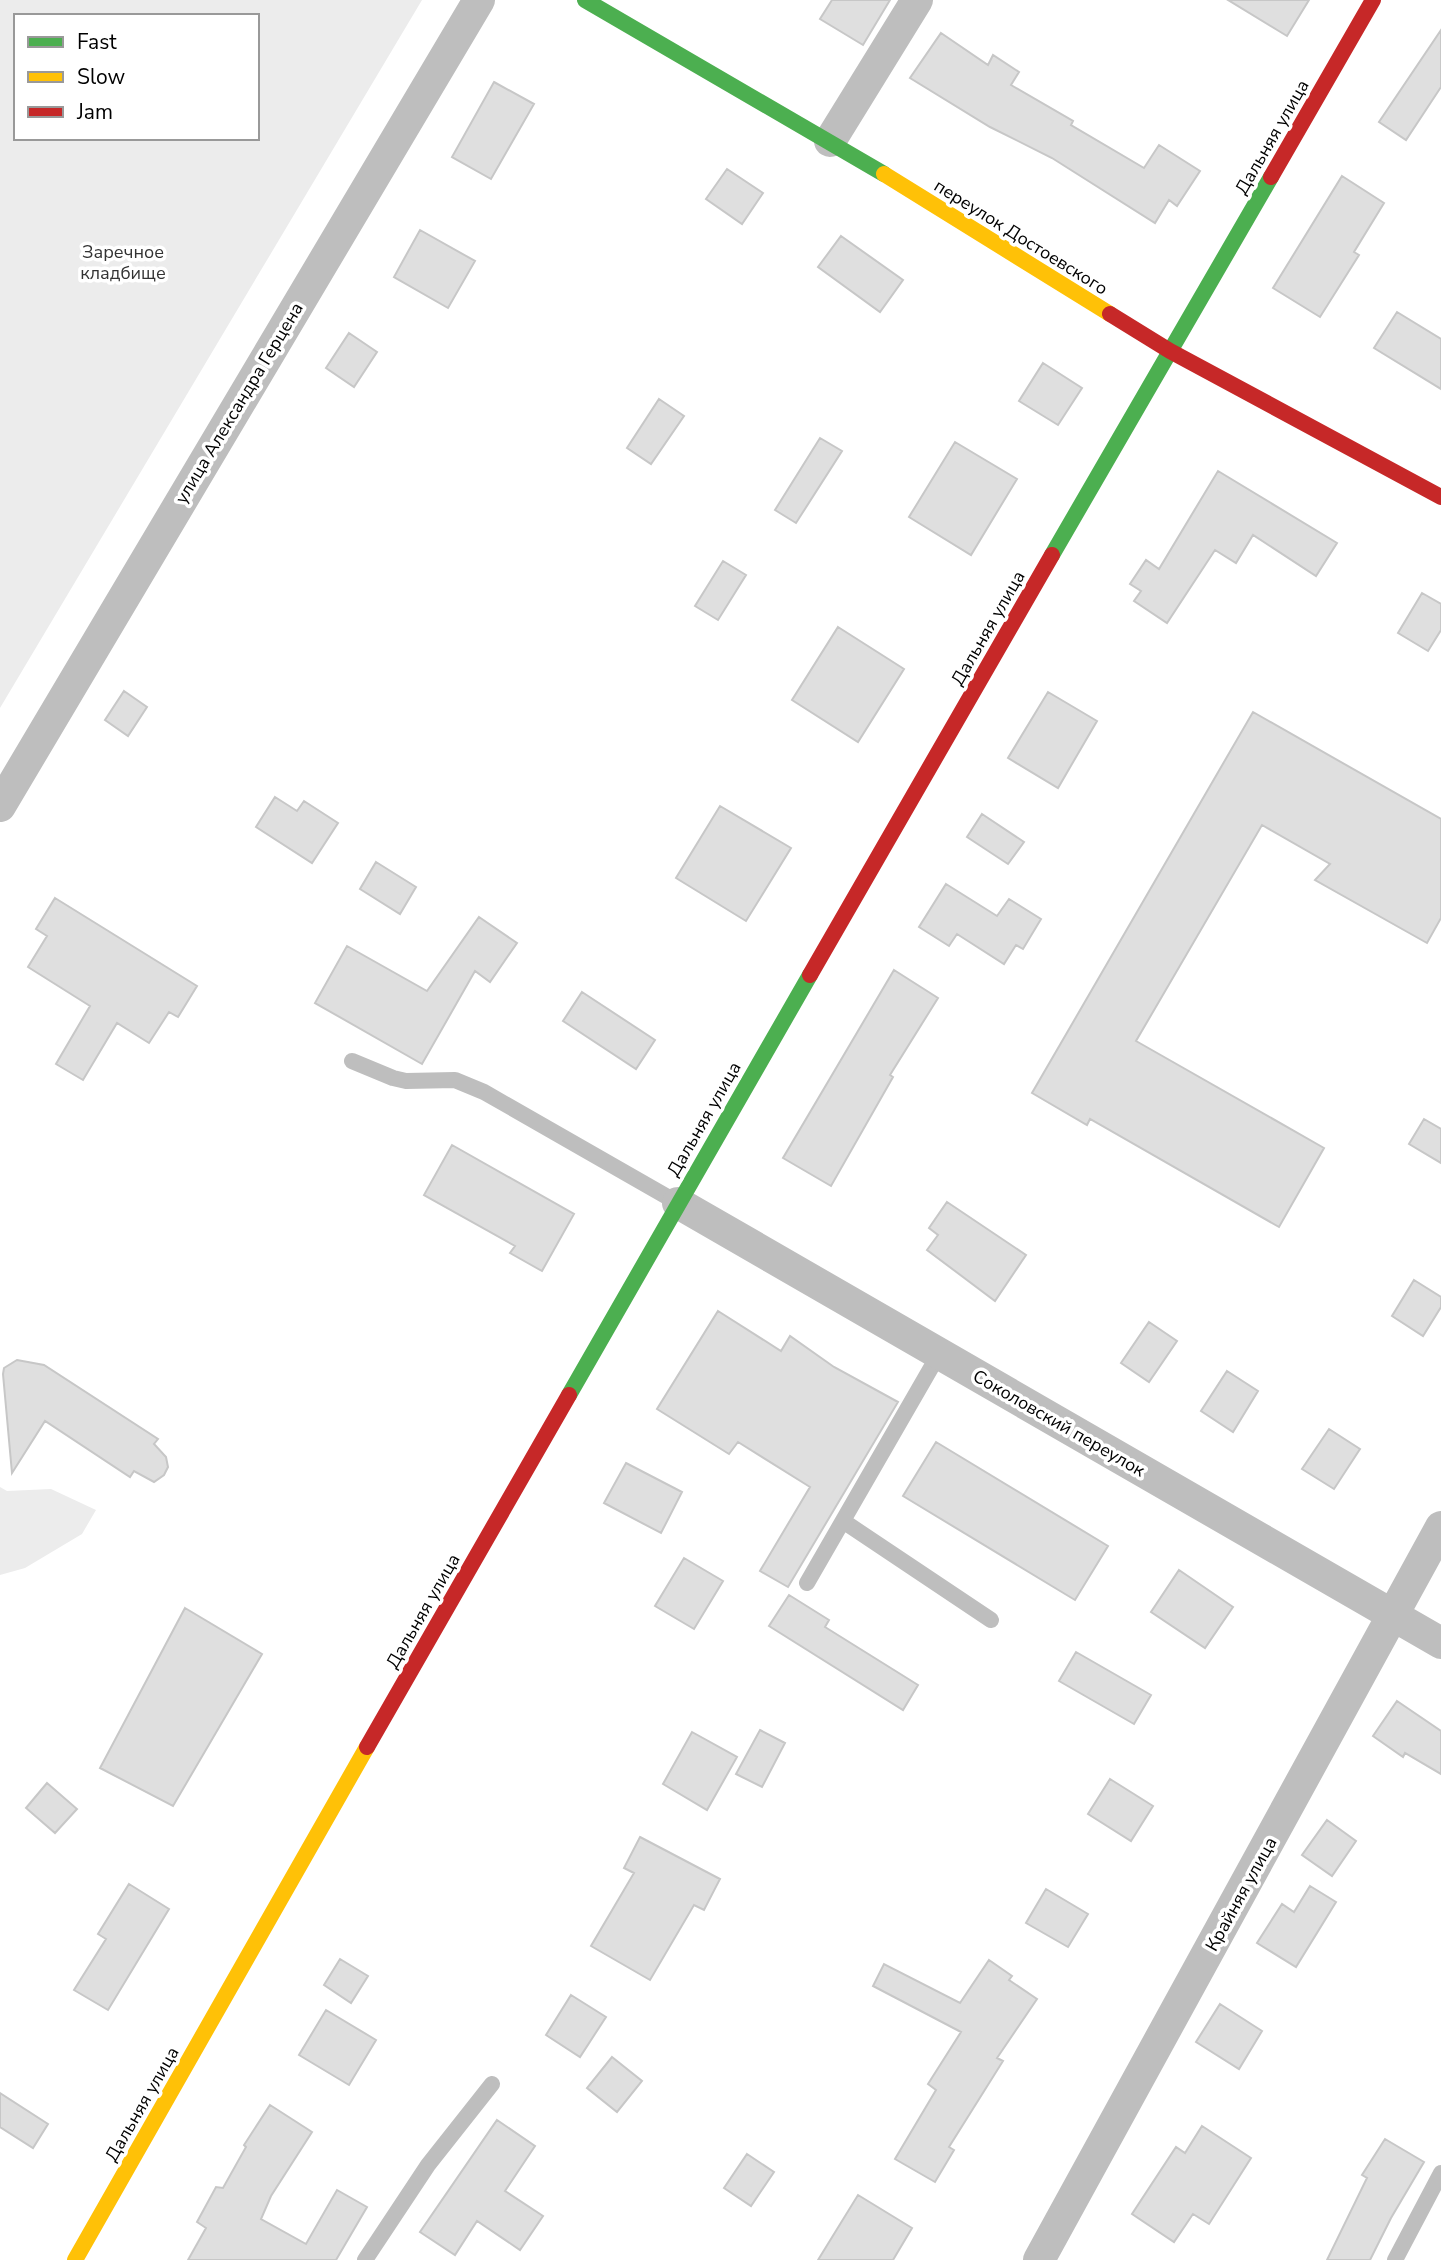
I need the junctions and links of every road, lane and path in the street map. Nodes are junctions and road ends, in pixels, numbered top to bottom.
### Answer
1 (479, 0) edge
2 (585, 0) edge
3 (917, 0) edge
4 (1373, 0) edge
5 (830, 141) junction
6 (1170, 351) junction
7 (1441, 497) edge
8 (0, 806) edge
9 (352, 1061) dead end
10 (678, 1203) junction
11 (939, 1354) junction
12 (843, 1521) junction
13 (1441, 1527) edge
14 (807, 1583) dead end
15 (1394, 1617) junction
16 (991, 1620) dead end
17 (1441, 1643) edge
18 (492, 2084) dead end
19 (1441, 2173) edge
20 (75, 2260) edge
21 (365, 2260) edge
22 (1039, 2260) edge
23 (1395, 2260) edge

1 - 8 street, улица Александра Герцена
2 - 5 main road, переулок Достоевского
3 - 5 street
4 - 6 main road, Дальняя улица
5 - 6 main road, переулок Достоевского
6 - 7 main road, переулок Достоевского
6 - 10 main road, Дальняя улица
9 - 10 lane
10 - 11 street, Соколовский переулок
10 - 20 main road, Дальняя улица
11 - 12 lane
11 - 15 street, Соколовский переулок
12 - 14 lane
12 - 16 lane
13 - 15 street, Крайняя улица
15 - 17 street, Соколовский переулок
15 - 22 street, Крайняя улица
18 - 21 lane
19 - 23 lane

